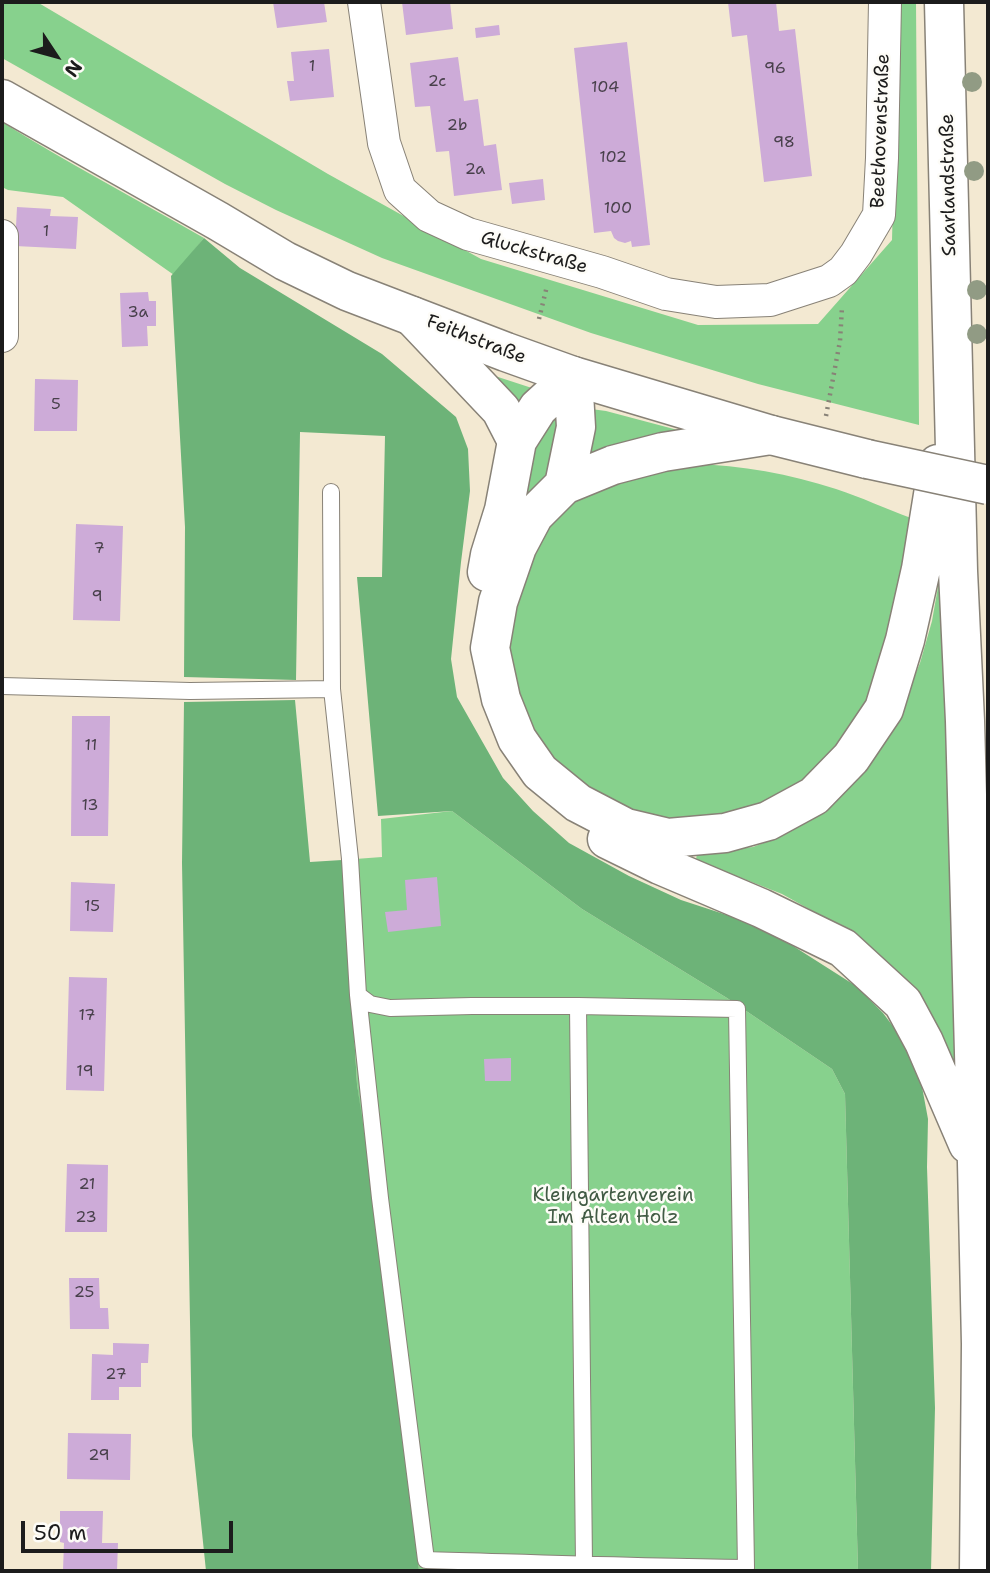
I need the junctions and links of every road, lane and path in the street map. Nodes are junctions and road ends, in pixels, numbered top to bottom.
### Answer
1 (364, 2) edge
2 (885, 2) edge
3 (944, 2) edge
4 (2, 99) edge
5 (2, 236) edge
6 (856, 254) joint
7 (412, 316) junction
8 (2, 336) edge
9 (840, 341) dead end
10 (953, 369) junction
11 (573, 376) junction
12 (828, 406) dead end
13 (771, 435) junction
14 (517, 441) junction
15 (564, 485) junction
16 (988, 485) edge
17 (331, 492) dead end
18 (2, 685) edge
19 (332, 689) junction
20 (358, 995) junction
21 (578, 1006) junction
22 (977, 1163) junction
23 (584, 1568) edge
24 (746, 1570) edge
25 (979, 1571) edge

1 - 6 street, Gluckstraße
2 - 6 street, Beethovenstraße
3 - 10 main road, Saarlandstraße
4 - 7 main road, Feithstraße
5 - 8 street
7 - 11 main road, Feithstraße
7 - 14 main road
9 - 12 path
10 - 15 main road
10 - 22 main road
11 - 13 main road, Feithstraße
11 - 14 main road
11 - 15 main road
13 - 15 main road
13 - 16 main road, Feithstraße, bridge
14 - 22 main road
17 - 19 lane
18 - 19 lane
19 - 20 lane
20 - 21 lane
20 - 23 lane
21 - 23 lane
21 - 24 lane
22 - 25 main road
23 - 24 lane

